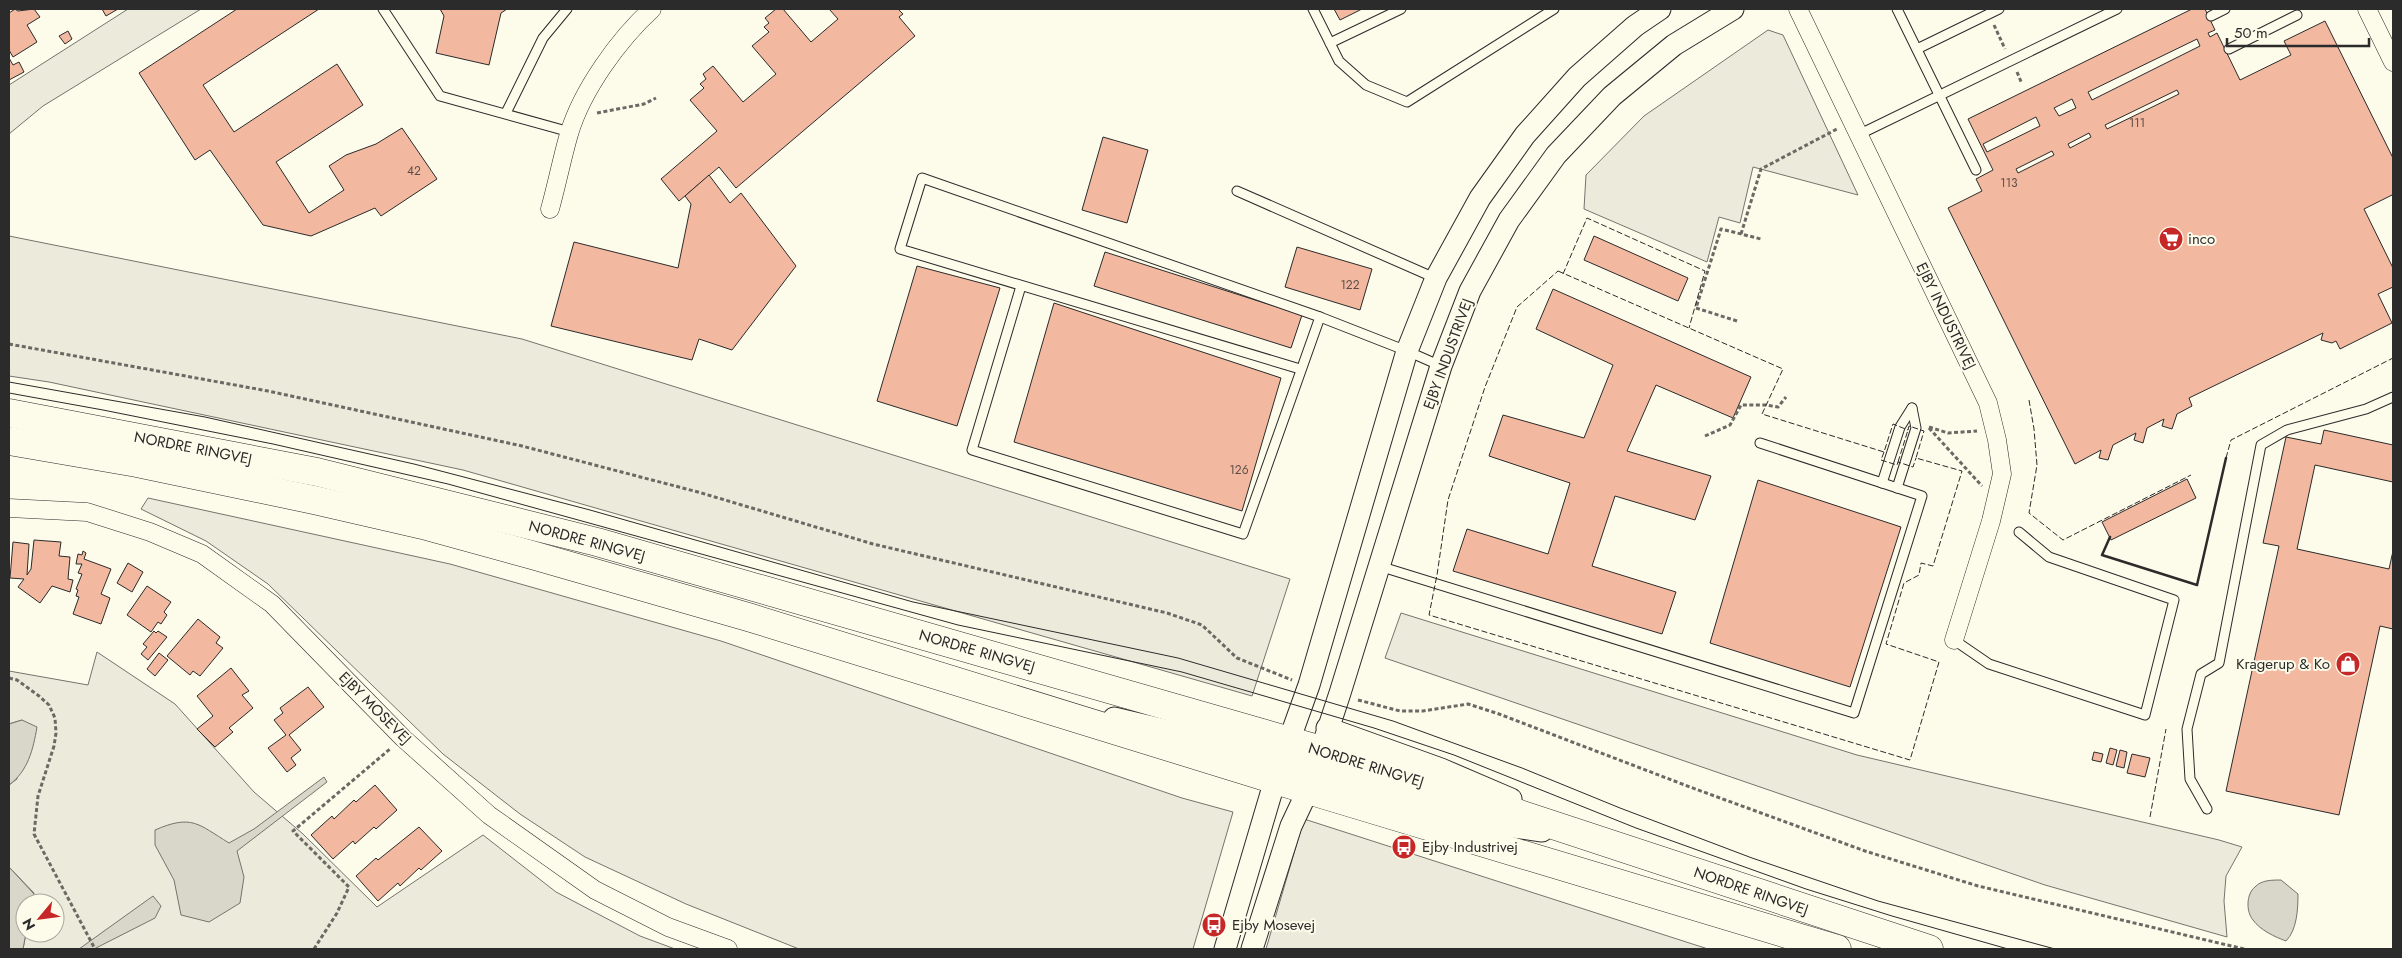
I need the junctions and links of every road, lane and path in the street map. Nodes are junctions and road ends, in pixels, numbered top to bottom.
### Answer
1 (383, 9) edge
2 (567, 9) edge
3 (652, 9) edge
4 (1313, 9) edge
5 (1400, 9) edge
6 (1554, 9) edge
7 (1660, 9) edge
8 (1733, 9) edge
9 (1798, 9) edge
10 (1897, 9) edge
11 (1999, 9) edge
12 (2117, 9) edge
13 (2225, 9) edge
14 (2367, 9) edge
15 (1988, 14) junction
16 (2297, 14) edge
17 (2211, 16) dead end
18 (1330, 43) junction
19 (1917, 49) junction
20 (2229, 49) dead end
21 (2011, 61) junction
22 (2393, 62) edge
23 (2022, 84) dead end
24 (1940, 96) junction
25 (656, 98) dead end
26 (580, 111) junction
27 (506, 113) junction
28 (1854, 128) junction
29 (570, 132) junction
30 (1976, 170) dead end
31 (1237, 191) dead end
32 (550, 209) dead end
33 (1741, 234) junction
34 (1760, 239) dead end
35 (1436, 278) junction
36 (1021, 286) junction
37 (1320, 317) junction
38 (1737, 321) dead end
39 (9, 344) edge
40 (1407, 351) junction
41 (1441, 366) junction
42 (1300, 369) junction
43 (1786, 397) dead end
44 (2393, 397) edge
45 (9, 413) edge
46 (1914, 420) junction
47 (1928, 427) junction
48 (1995, 430) junction
49 (1705, 436) dead end
50 (9, 441) edge
51 (1760, 443) dead end
52 (1882, 483) junction
53 (1897, 488) junction
54 (1996, 501) junction
55 (9, 508) edge
56 (2019, 532) dead end
57 (1378, 566) junction
58 (1954, 640) joint
59 (9, 678) edge
60 (1309, 685) junction
61 (1340, 693) junction
62 (403, 738) junction
63 (1282, 759) junction
64 (1318, 759) junction
65 (2207, 809) dead end
66 (95, 949) edge
67 (314, 949) edge
68 (728, 949) edge
69 (1225, 949) edge
70 (1252, 949) edge
71 (1837, 949) edge
72 (1929, 949) edge
73 (2244, 949) edge

1 - 27 lane
2 - 27 lane
3 - 26 street
4 - 18 lane
5 - 18 lane
6 - 18 lane
7 - 35 street
8 - 41 street, EJBY INDUSTRIVEJ
9 - 28 street, EJBY INDUSTRIVEJ
10 - 19 lane
11 - 15 lane
12 - 21 lane
13 - 17 lane
14 - 22 street
15 - 19 lane
15 - 21 path
16 - 20 lane
19 - 24 lane
21 - 23 path
21 - 24 lane
24 - 28 lane
24 - 30 lane
25 - 26 path
26 - 29 street
27 - 29 lane
28 - 33 path
28 - 48 street, EJBY INDUSTRIVEJ
29 - 32 street
31 - 35 lane
33 - 34 path
33 - 38 path
35 - 40 street
36 - 37 lane
36 - 42 lane
36 - 42 lane
37 - 40 lane
37 - 42 lane
39 - 60 path
40 - 41 lane
40 - 60 street
41 - 57 street, EJBY INDUSTRIVEJ
43 - 49 path
44 - 65 lane
45 - 63 main road, NORDRE RINGVEJ
46 - 47 path
46 - 52 lane
46 - 53 lane
47 - 48 path
47 - 54 path
48 - 54 street, EJBY INDUSTRIVEJ
50 - 63 main road, NORDRE RINGVEJ
51 - 52 lane
52 - 53 lane
53 - 57 lane
54 - 58 street, EJBY INDUSTRIVEJ
55 - 62 street, EJBY MOSEVEJ
56 - 58 lane
57 - 61 street, EJBY INDUSTRIVEJ
59 - 66 path
60 - 63 street
61 - 64 street, EJBY INDUSTRIVEJ
61 - 73 path
62 - 67 path
62 - 68 street, EJBY MOSEVEJ
63 - 64 main road, NORDRE RINGVEJ
63 - 64 main road, NORDRE RINGVEJ
63 - 69 street
64 - 70 street, EJBY INDUSTRIVEJ
64 - 71 main road, NORDRE RINGVEJ
64 - 72 main road, NORDRE RINGVEJ

